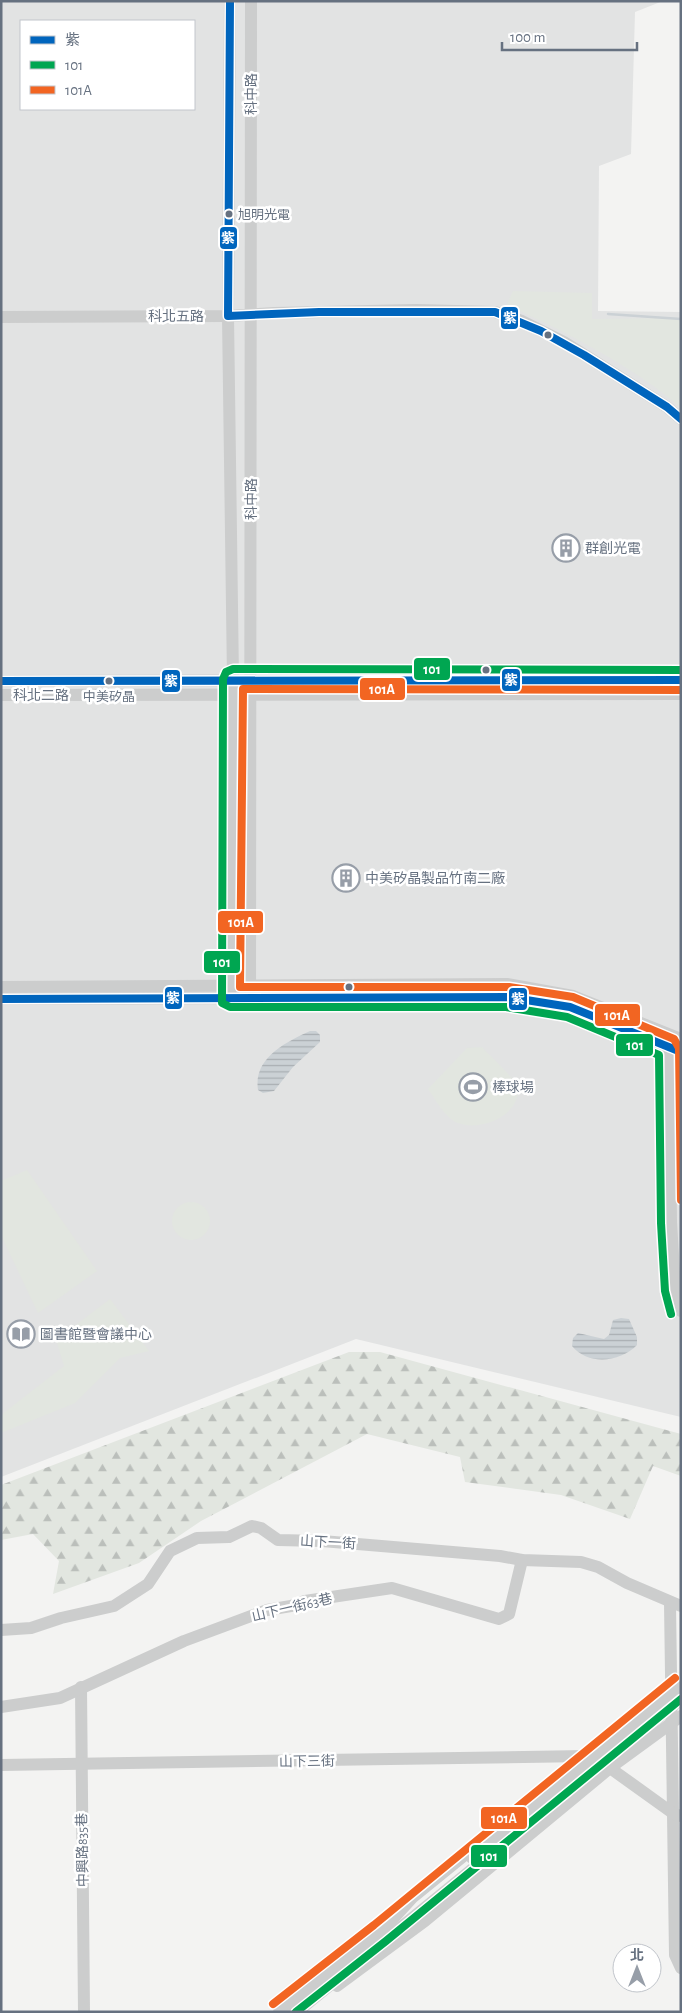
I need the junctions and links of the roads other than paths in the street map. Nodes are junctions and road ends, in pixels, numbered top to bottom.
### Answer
1 (230, 1) edge
2 (251, 1) edge
3 (251, 314) junction
4 (228, 316) junction
5 (1, 317) edge
6 (681, 419) edge
7 (233, 679) junction
8 (250, 680) junction
9 (681, 680) edge
10 (1, 681) edge
11 (250, 694) junction
12 (681, 694) edge
13 (1, 695) edge
14 (233, 695) junction
15 (1, 987) edge
16 (230, 992) junction
17 (250, 992) junction
18 (1, 999) edge
19 (675, 1037) edge
20 (675, 1050) edge
21 (675, 1175) edge
22 (676, 1239) edge
23 (681, 1311) edge
24 (522, 1560) junction
25 (676, 1604) edge
26 (1, 1630) edge
27 (81, 1687) junction
28 (679, 1690) edge
29 (1, 1707) edge
30 (676, 1719) edge
31 (586, 1756) junction
32 (1, 1765) edge
33 (81, 1765) junction
34 (610, 1768) junction
35 (677, 1815) edge
36 (380, 1934) junction
37 (681, 1968) edge
38 (84, 2012) edge
39 (279, 2012) edge
40 (297, 2012) edge
41 (303, 2012) edge

1 - 4 street, 科中路
2 - 3 street, 科中路
3 - 4 street, 科北五路
3 - 6 street, 科北五路
3 - 8 street, 科中路
4 - 5 street, 科北五路
4 - 7 street, 科中路
7 - 8 street, 科北二路
7 - 10 street, 科北二路
7 - 14 street, 科中路
8 - 9 street, 科北二路
8 - 11 street, 科中路
11 - 12 street, 科北二路
11 - 14 street, 科北二路
11 - 17 street, 科中路
13 - 14 street, 科北二路
14 - 16 street, 科中路
15 - 16 street
16 - 17 street
16 - 18 street
17 - 19 street
17 - 20 street
19 - 20 street
20 - 21 street
21 - 22 street
22 - 23 street
24 - 25 street, 山下一街
24 - 26 street, 山下一街
24 - 27 street, 山下一街63巷
25 - 28 street
27 - 29 street, 山下一街63巷
27 - 33 street, 中興路835巷
28 - 30 street
28 - 31 street
28 - 36 street, bridge
28 - 40 street, bridge
30 - 34 street
30 - 35 street
31 - 33 street, 山下三街
31 - 34 street, 山下三街
31 - 36 street
32 - 33 street, 山下三街
33 - 38 street, 中興路835巷
34 - 35 street, 山下三街
34 - 41 street
35 - 37 street
36 - 39 street

